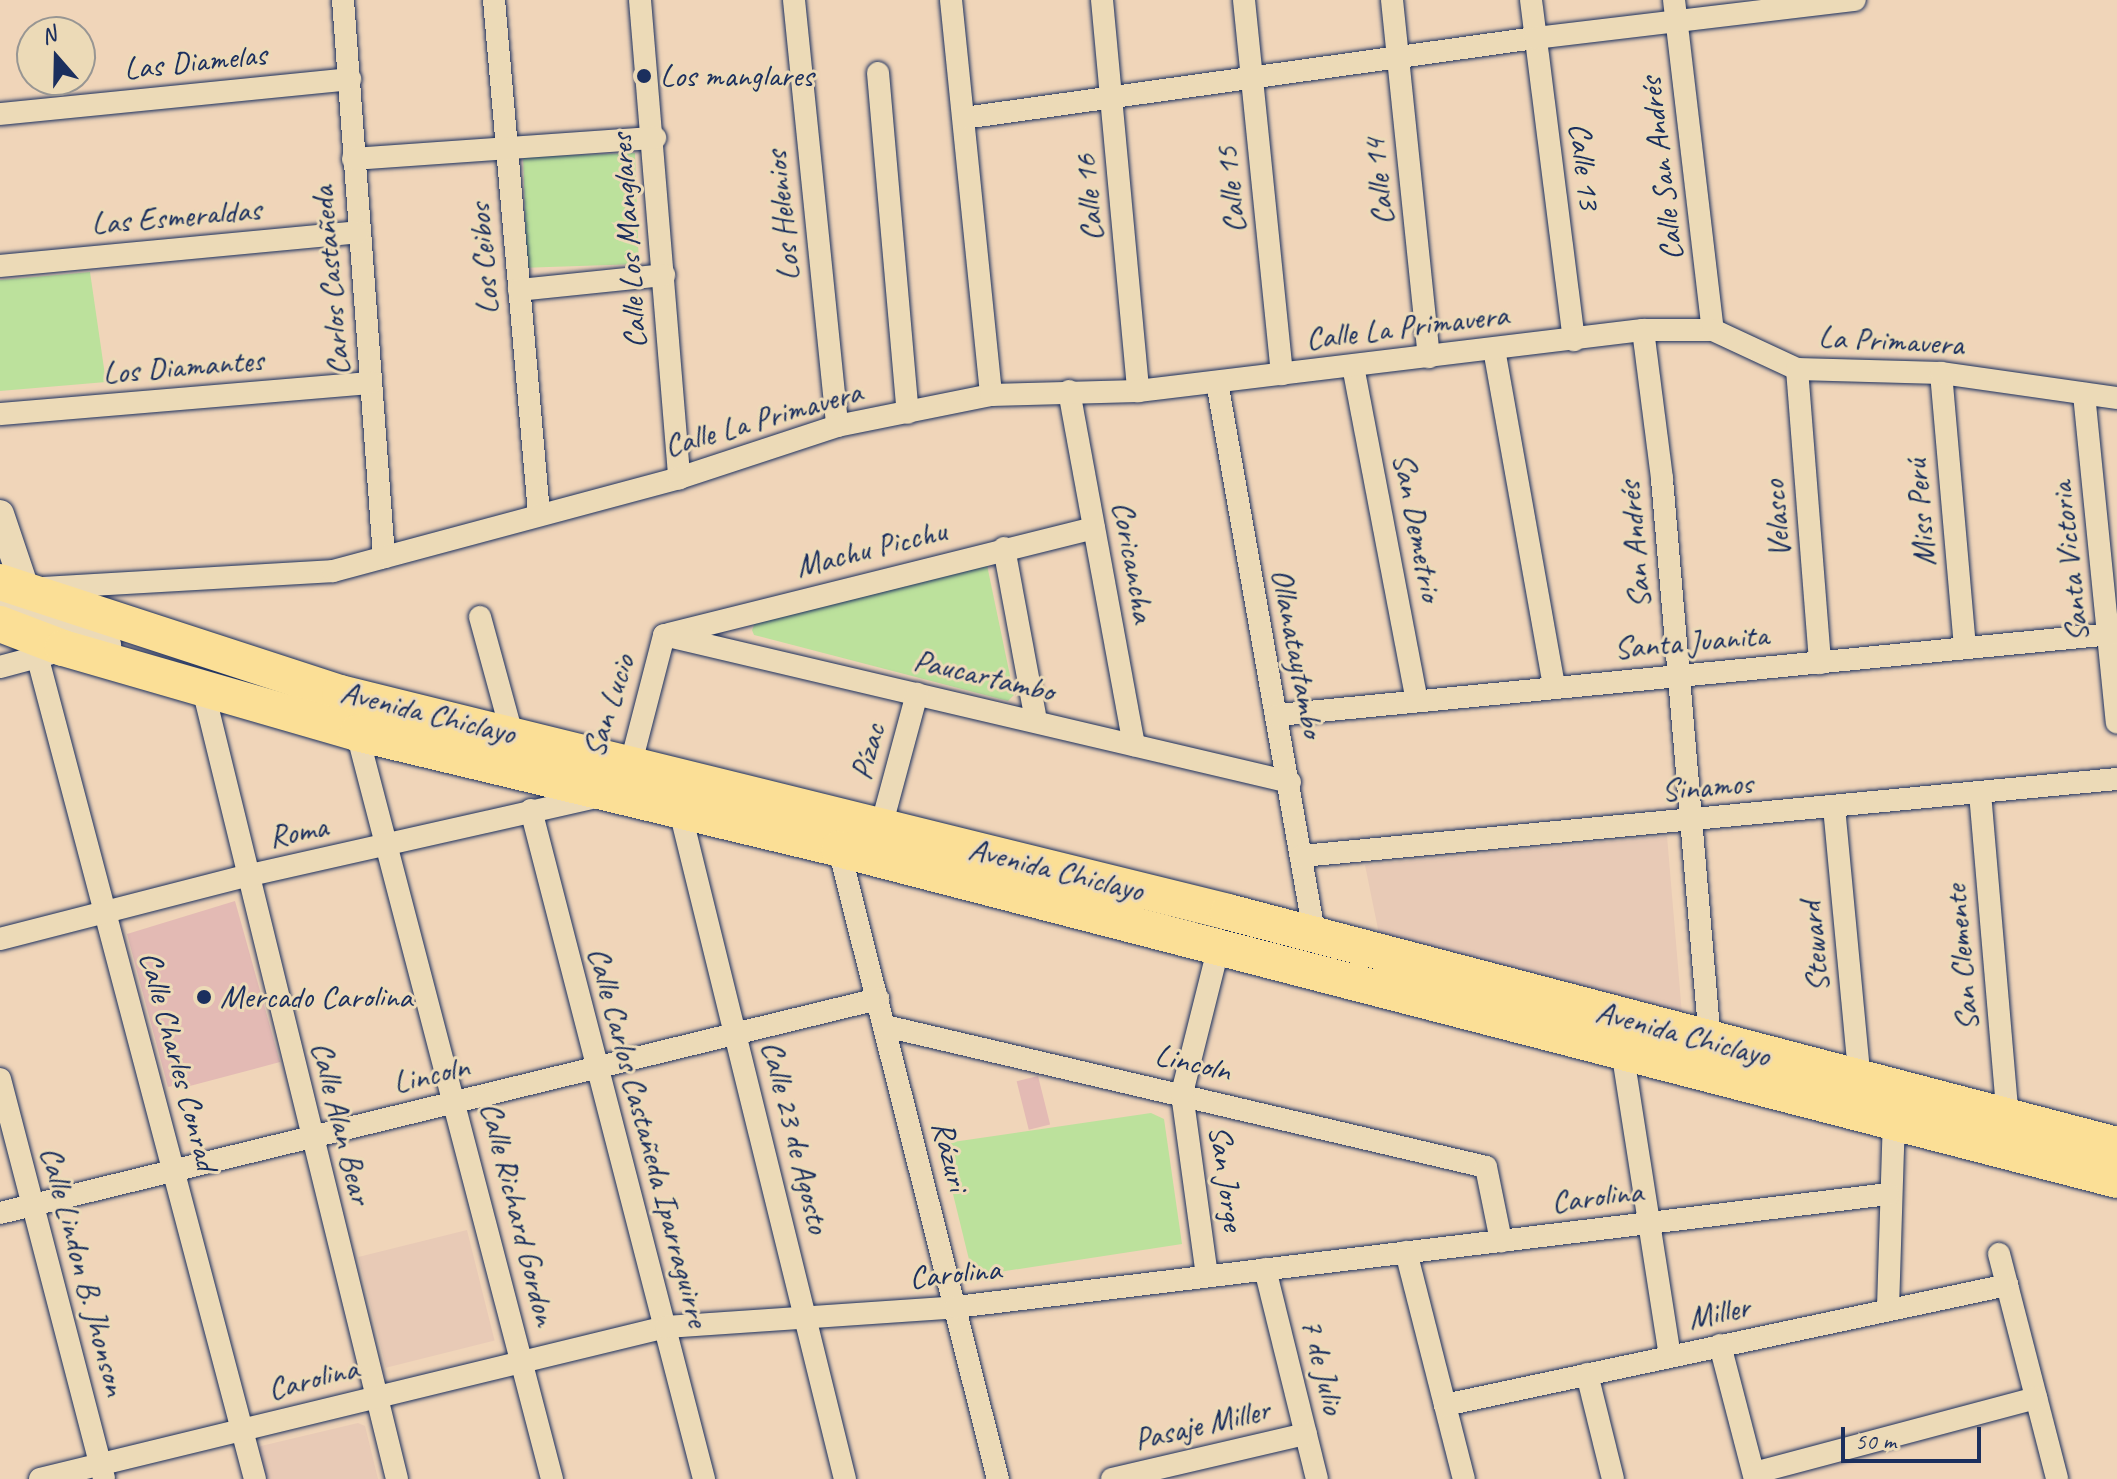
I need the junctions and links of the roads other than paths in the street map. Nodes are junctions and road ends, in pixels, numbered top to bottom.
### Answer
1 (343, 0) edge
2 (494, 0) edge
3 (640, 0) edge
4 (794, 0) edge
5 (951, 0) edge
6 (1102, 0) edge
7 (1244, 0) edge
8 (1392, 0) edge
9 (1531, 0) edge
10 (1855, 0) edge
11 (1819, 2) edge
12 (1675, 10) edge
13 (1535, 38) junction
14 (1398, 57) junction
15 (878, 73) dead end
16 (1252, 78) junction
17 (350, 79) junction
18 (1112, 97) junction
19 (0, 114) edge
20 (964, 118) junction
21 (655, 138) junction
22 (507, 149) junction
23 (353, 159) junction
24 (357, 232) junction
25 (0, 266) edge
26 (664, 275) junction
27 (519, 290) junction
28 (1643, 330) junction
29 (1713, 330) junction
30 (1574, 340) junction
31 (1494, 349) junction
32 (1429, 357) junction
33 (1353, 366) junction
34 (1797, 369) junction
35 (1941, 373) junction
36 (1282, 374) junction
37 (1217, 382) junction
38 (371, 383) junction
39 (1069, 391) junction
40 (1138, 391) junction
41 (2084, 394) junction
42 (991, 395) junction
43 (2117, 398) edge
44 (908, 413) junction
45 (0, 414) edge
46 (837, 426) junction
47 (679, 478) junction
48 (539, 513) junction
49 (0, 514) edge
50 (1094, 528) junction
51 (1004, 548) junction
52 (384, 557) junction
53 (15, 597) edge
54 (480, 617) dead end
55 (0, 624) edge
56 (2111, 634) junction
57 (664, 635) junction
58 (1965, 648) junction
59 (51, 653) junction
60 (1820, 663) junction
61 (0, 667) edge
62 (1677, 675) junction
63 (1554, 687) junction
64 (203, 689) junction
65 (917, 694) junction
66 (1417, 701) junction
67 (1278, 715) junction
68 (1036, 721) junction
69 (2117, 722) edge
70 (357, 733) junction
71 (512, 734) junction
72 (1134, 745) junction
73 (621, 778) junction
74 (2117, 779) edge
75 (1290, 782) junction
76 (1980, 793) junction
77 (1834, 807) junction
78 (531, 810) junction
79 (680, 811) junction
80 (1689, 821) junction
81 (881, 827) junction
82 (390, 844) junction
83 (839, 849) junction
84 (1302, 856) junction
85 (246, 876) junction
86 (106, 913) junction
87 (1315, 938) junction
88 (0, 939) edge
89 (1218, 950) junction
90 (878, 999) junction
91 (885, 1026) junction
92 (736, 1033) junction
93 (1710, 1041) junction
94 (1622, 1050) junction
95 (596, 1067) junction
96 (0, 1079) edge
97 (1860, 1080) junction
98 (1182, 1093) junction
99 (456, 1102) junction
100 (2008, 1117) junction
101 (1894, 1122) junction
102 (312, 1137) junction
103 (2117, 1145) edge
104 (2117, 1163) edge
105 (174, 1171) junction
106 (2117, 1180) edge
107 (1888, 1194) junction
108 (33, 1205) junction
109 (0, 1213) edge
110 (1649, 1223) junction
111 (1501, 1241) junction
112 (1406, 1252) junction
113 (1999, 1254) dead end
114 (1265, 1269) junction
115 (1207, 1276) junction
116 (2007, 1285) junction
117 (956, 1307) junction
118 (1888, 1308) junction
119 (809, 1318) junction
120 (666, 1327) junction
121 (1720, 1345) junction
122 (1670, 1356) junction
123 (523, 1361) junction
124 (1587, 1374) junction
125 (377, 1395) junction
126 (2036, 1398) junction
127 (1445, 1405) junction
128 (243, 1430) junction
129 (1306, 1434) junction
130 (102, 1472) edge
131 (1754, 1476) edge
132 (40, 1479) edge
133 (255, 1479) edge
134 (397, 1479) edge
135 (552, 1479) edge
136 (704, 1479) edge
137 (845, 1479) edge
138 (998, 1479) edge
139 (1112, 1479) edge
140 (1317, 1479) edge
141 (1464, 1479) edge
142 (1613, 1479) edge
143 (2057, 1479) edge

1 - 17 street, Carlos Castañeda
2 - 22 street, Los Ceibos
3 - 21 street, Calle Los Manglares
4 - 46 street, Los Helenios
5 - 20 street
6 - 18 street, Calle 16
7 - 16 street, Calle 15
8 - 14 street, Calle 14
9 - 13 street, Calle 13
10 - 11 street
11 - 12 street
12 - 13 street
12 - 29 street, Calle San Andrés
13 - 14 street
13 - 30 street, Calle 13
14 - 16 street
14 - 32 street, Calle 14
15 - 44 street
16 - 18 street
16 - 36 street, Calle 15
17 - 19 street, Las Diamelas
17 - 23 street, Carlos Castañeda
18 - 20 street
18 - 40 street, Calle 16
20 - 42 street
21 - 22 street
21 - 26 street, Calle Los Manglares
22 - 23 street
22 - 27 street, Los Ceibos
23 - 24 street, Carlos Castañeda
24 - 25 street, Las Esmeraldas
24 - 38 street, Carlos Castañeda
26 - 27 street
26 - 47 street, Calle Los Manglares
27 - 48 street, Los Ceibos
28 - 29 street, La Primavera
28 - 30 street, La Primavera
28 - 62 street, San Andrés
29 - 34 street, La Primavera
30 - 31 street, Calle La Primavera
31 - 32 street, Calle La Primavera
31 - 63 street
32 - 33 street, Calle La Primavera
33 - 36 street, Calle La Primavera
33 - 66 street, San Demetrio
34 - 35 street, La Primavera
34 - 60 street, Velasco
35 - 41 street, La Primavera
35 - 58 street, Miss Perú
36 - 37 street, Calle La Primavera
37 - 40 street, Calle La Primavera
37 - 67 street, Ollanataytambo
38 - 45 street, Los Diamantes
38 - 52 street, Carlos Castañeda
39 - 40 street, Calle La Primavera
39 - 42 street, Calle La Primavera
39 - 50 street, Coricancha
41 - 43 street, La Primavera
41 - 56 street, Santa Victoria
42 - 44 street, Calle La Primavera
44 - 46 street, Calle La Primavera
46 - 47 street, Calle La Primavera
47 - 48 street, Calle La Primavera
48 - 52 street, Calle La Primavera
49 - 53 street
50 - 51 street, Machu Picchu
50 - 72 street, Coricancha
51 - 57 street, Machu Picchu
51 - 68 street
52 - 53 street, Calle La Primavera
53 - 71 main road, Avenida Chiclayo
53 - 73 street, Avenida Chiclayo
54 - 71 street
55 - 59 main road, Avenida Chiclayo
56 - 58 street, Santa Juanita
56 - 69 street, Santa Victoria
57 - 65 street, Paucartambo
57 - 73 street, San Lucio
58 - 60 street, Santa Juanita
59 - 61 street
59 - 64 main road, Avenida Chiclayo
59 - 86 street, Calle Charles Conrad
60 - 62 street, Santa Juanita
62 - 63 street, Santa Juanita
62 - 80 street, San Andrés
63 - 66 street, Santa Juanita
64 - 70 main road, Avenida Chiclayo
64 - 85 street, Calle Alan Bear
65 - 68 street, Paucartambo
65 - 81 street, Pízac
66 - 67 street, Santa Juanita
67 - 75 street, Ollanataytambo
68 - 72 street, Paucartambo
70 - 73 main road, Avenida Chiclayo
70 - 82 street, Calle Richard Gordon
71 - 73 main road, Avenida Chiclayo
72 - 75 street, Paucartambo
73 - 78 street, Roma
73 - 79 main road, Avenida Chiclayo
73 - 81 main road, Avenida Chiclayo
73 - 104 street, Avenida Chiclayo
74 - 76 street, Sinamos
75 - 84 street, Ollanataytambo
76 - 77 street, Sinamos
76 - 100 street, San Clemente
77 - 80 street, Sinamos
77 - 97 street, Steward
78 - 82 street, Roma
78 - 95 street, Calle Carlos Castañeda Iparraguirre
79 - 83 main road, Avenida Chiclayo
79 - 92 street, Calle 23 de Agosto
80 - 84 street, Sinamos
80 - 93 street, San Andrés
81 - 87 main road, Avenida Chiclayo
82 - 85 street, Roma
82 - 99 street, Calle Richard Gordon
83 - 89 main road, Avenida Chiclayo
83 - 90 street, Rázuri
84 - 87 street, Ollanataytambo
85 - 86 street, Roma
85 - 102 street, Calle Alan Bear
86 - 88 street, Roma
86 - 105 street, Calle Charles Conrad
87 - 93 main road, Avenida Chiclayo
89 - 94 main road, Avenida Chiclayo
89 - 98 street, San Jorge
90 - 91 street, Rázuri
90 - 92 street, Lincoln
91 - 98 street, Lincoln
91 - 117 street, Rázuri
92 - 95 street, Lincoln
92 - 119 street, Calle 23 de Agosto
93 - 97 main road, Avenida Chiclayo
94 - 101 main road, Avenida Chiclayo
94 - 110 street
95 - 99 street, Lincoln
95 - 120 street, Calle Carlos Castañeda Iparraguirre
96 - 108 street, Calle Lindon B. Jhonson
97 - 100 main road, Avenida Chiclayo
98 - 111 street, Lincoln
98 - 115 street, San Jorge
99 - 102 street, Lincoln
99 - 123 street, Calle Richard Gordon
100 - 103 main road, Avenida Chiclayo
101 - 106 main road, Avenida Chiclayo
101 - 107 street
102 - 105 street, Lincoln
102 - 125 street, Calle Alan Bear
105 - 108 street, Lincoln
105 - 128 street, Calle Charles Conrad
107 - 110 street, Carolina
107 - 118 street
108 - 109 street, Lincoln
108 - 130 street, Calle Lindon B. Jhonson
110 - 111 street, Carolina
110 - 122 street
111 - 112 street, Carolina
112 - 114 street, Carolina
112 - 127 street
113 - 116 street
114 - 115 street, Carolina
114 - 129 street, 7 de Julio
115 - 117 street, Carolina
116 - 118 street, Miller
116 - 126 street
117 - 119 street, Carolina
117 - 138 street, Rázuri
118 - 121 street, Miller
119 - 120 street, Carolina
119 - 137 street, Calle 23 de Agosto
120 - 123 street, Carolina
120 - 136 street, Calle Carlos Castañeda Iparraguirre
121 - 122 street, Miller
121 - 131 street
122 - 124 street, Miller
123 - 125 street, Carolina
123 - 135 street, Calle Richard Gordon
124 - 127 street, Miller
124 - 142 street
125 - 128 street, Carolina
125 - 134 street, Calle Alan Bear
126 - 131 street
126 - 143 street
127 - 141 street
128 - 130 street, Carolina
128 - 133 street, Calle Charles Conrad
129 - 139 street, Pasaje Miller
129 - 140 street, 7 de Julio
130 - 132 street, Carolina

